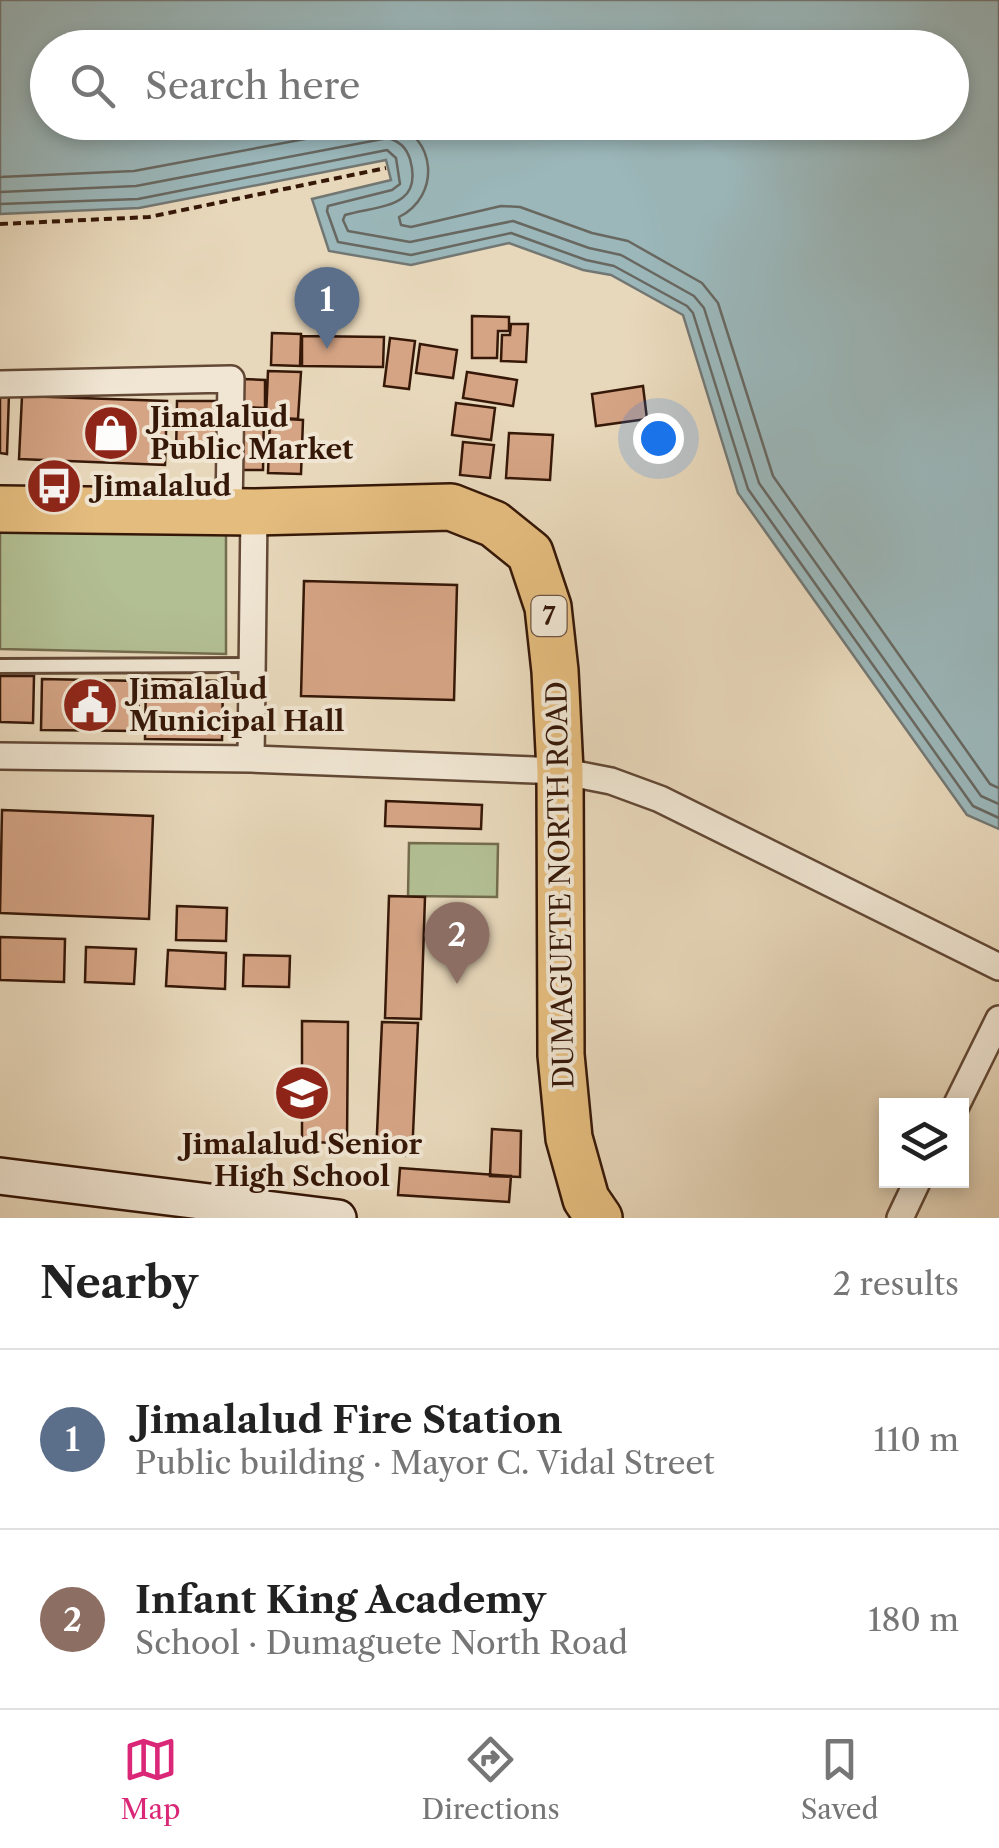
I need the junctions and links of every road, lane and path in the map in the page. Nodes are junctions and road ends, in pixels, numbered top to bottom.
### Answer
1 (386, 168) dead end
2 (0, 224) edge
3 (0, 384) edge
4 (0, 509) edge
5 (242, 512) junction
6 (0, 666) edge
7 (252, 666) junction
8 (0, 756) edge
9 (251, 759) junction
10 (560, 771) junction
11 (999, 967) edge
12 (999, 1018) edge
13 (960, 1098) edge
14 (0, 1176) edge
15 (914, 1188) edge
16 (338, 1218) edge
17 (599, 1218) edge
18 (900, 1218) edge

1 - 2 path
3 - 5 street
4 - 5 highway, DUMAGUETE NORTH ROAD / 7
5 - 7 street
5 - 10 highway, DUMAGUETE NORTH ROAD / 7
6 - 7 lane
7 - 9 street
8 - 9 street
9 - 10 street
10 - 11 street
10 - 17 highway, DUMAGUETE NORTH ROAD / 7
12 - 13 street
14 - 16 street
15 - 18 street

